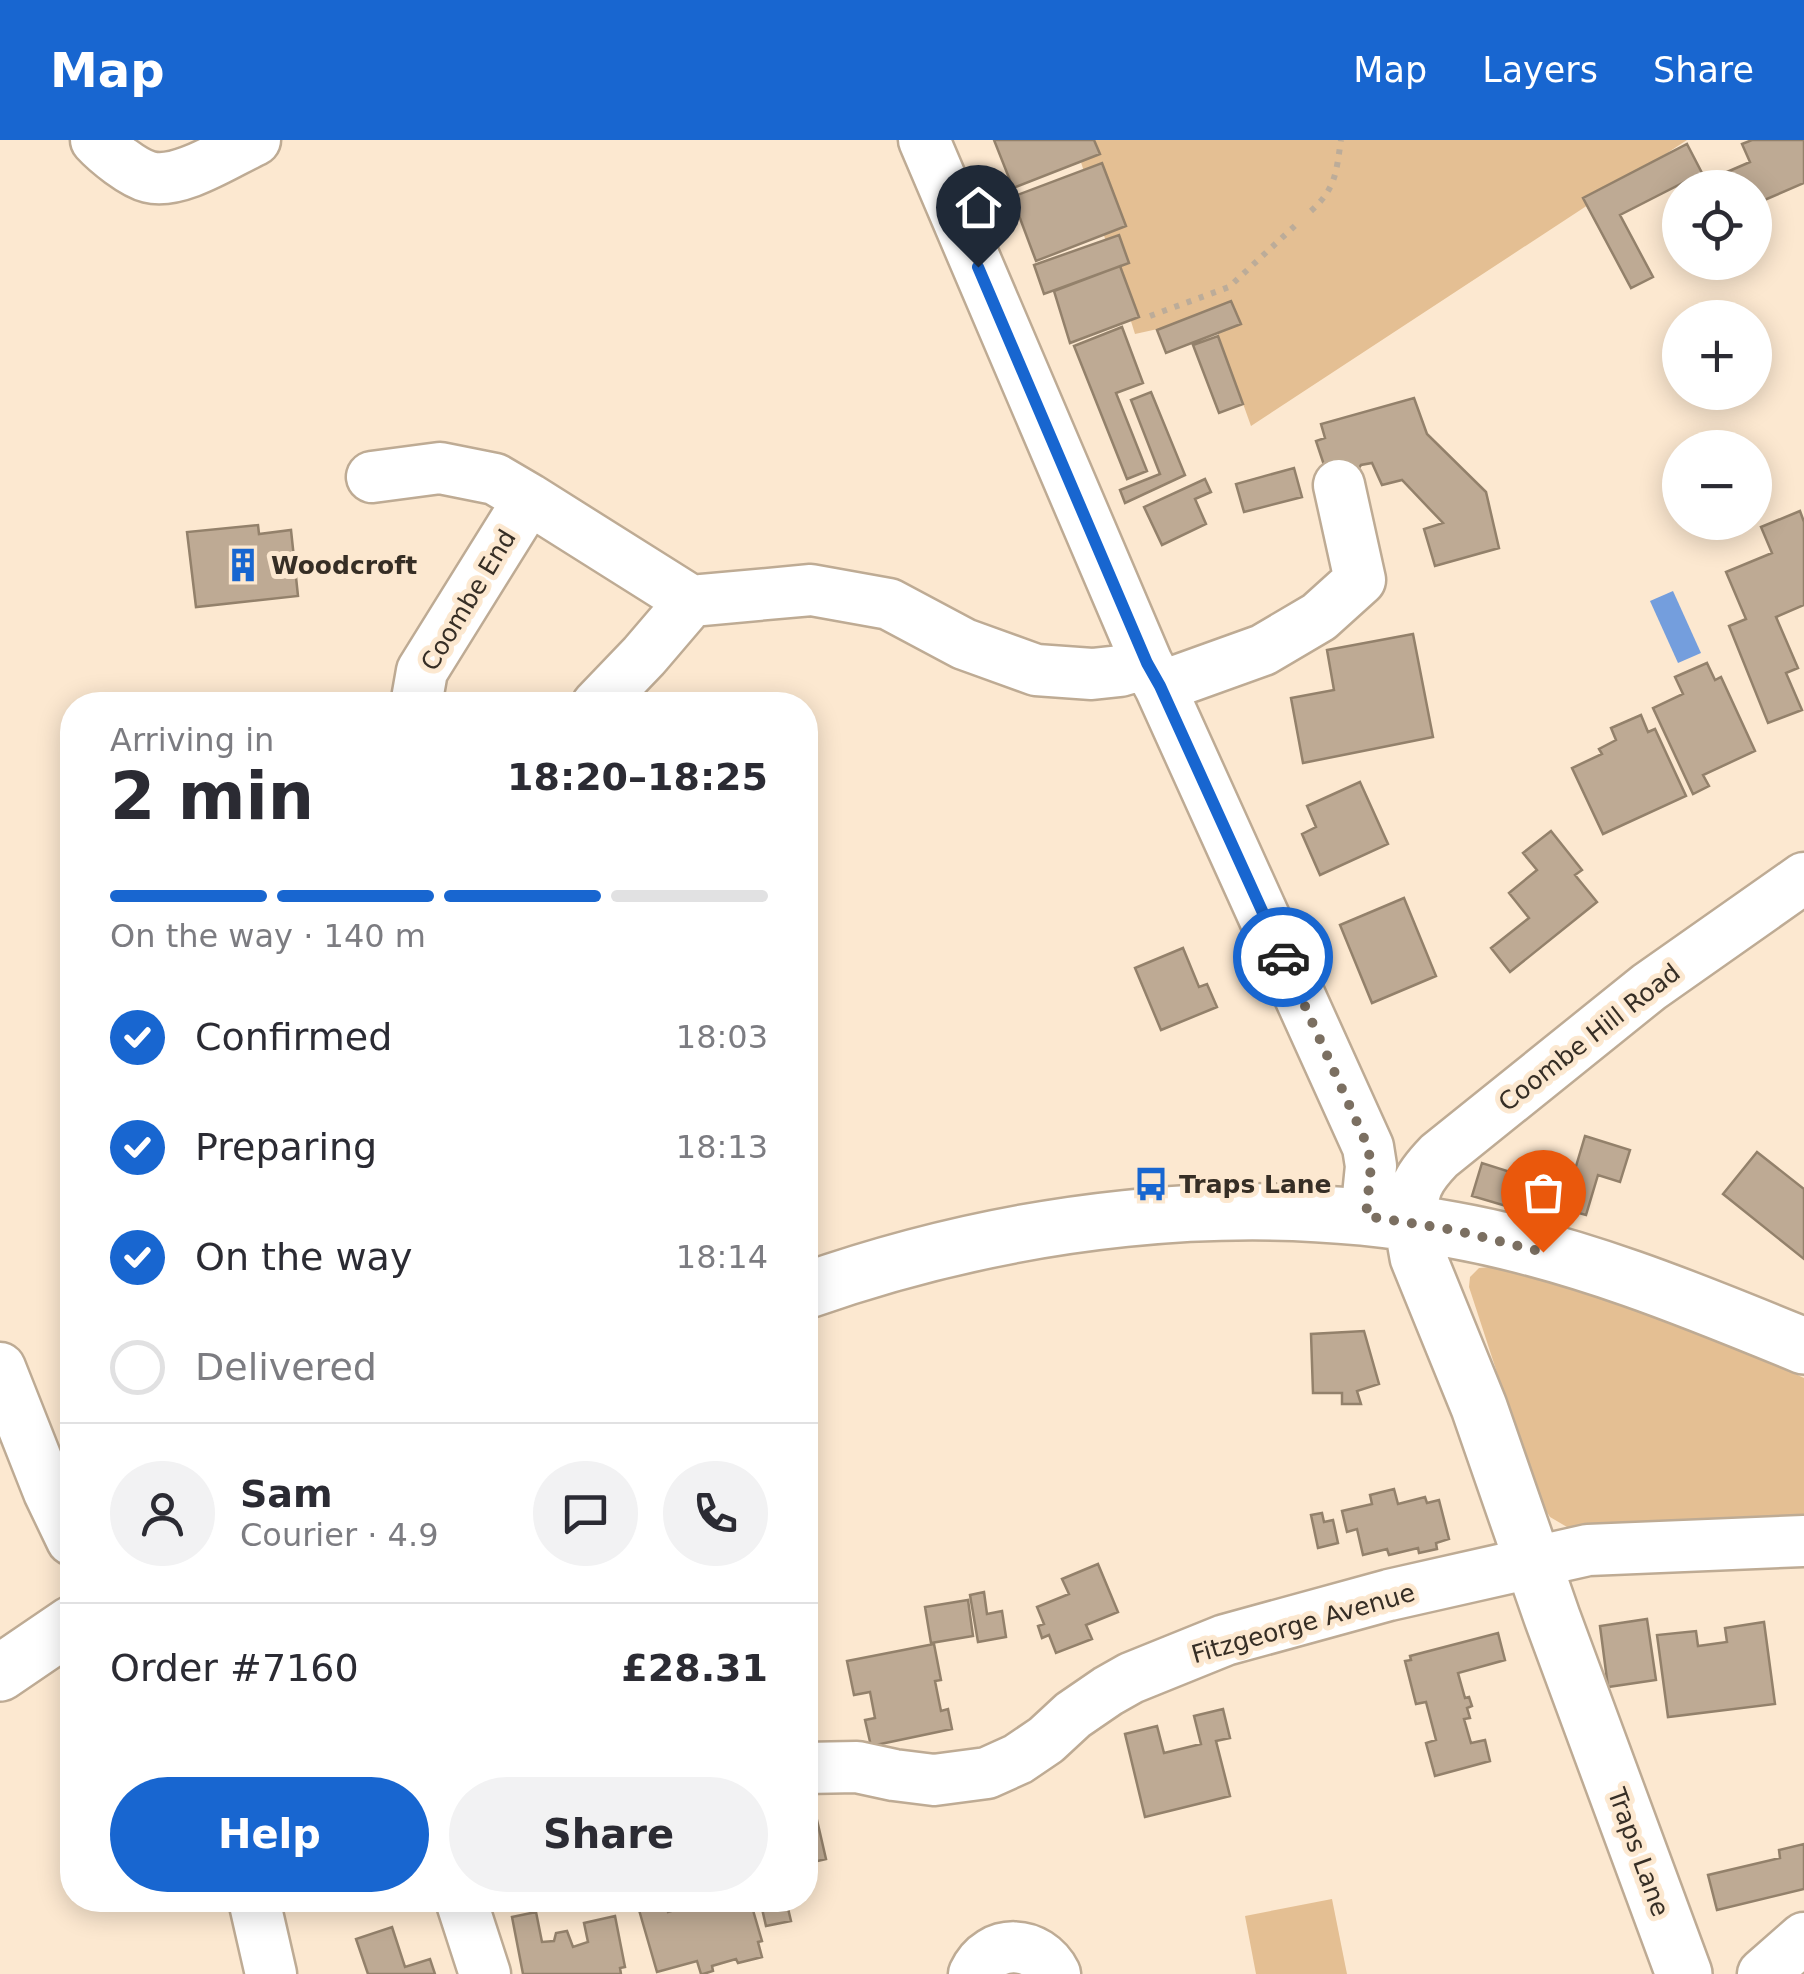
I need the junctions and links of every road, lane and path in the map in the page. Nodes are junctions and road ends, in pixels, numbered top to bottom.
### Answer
1 (96, 140) edge
2 (255, 140) edge
3 (924, 140) edge
4 (1341, 140) edge
5 (1311, 211) dead end
6 (1300, 221) dead end
7 (1150, 316) dead end
8 (372, 477) dead end
9 (1339, 484) dead end
10 (529, 498) junction
11 (690, 601) junction
12 (1154, 675) junction
13 (418, 692) edge
14 (610, 692) edge
15 (1804, 878) edge
16 (1389, 1220) junction
17 (818, 1287) edge
18 (1804, 1346) edge
19 (0, 1368) edge
20 (12, 1430) edge
21 (60, 1515) edge
22 (1804, 1541) edge
23 (1534, 1564) junction
24 (60, 1632) edge
25 (0, 1673) edge
26 (818, 1768) edge
27 (260, 1912) edge
28 (464, 1912) edge
29 (1804, 1938) edge
30 (272, 1974) edge
31 (485, 1974) edge
32 (974, 1974) edge
33 (1056, 1974) edge
34 (1684, 1974) edge
35 (1763, 1974) edge

1 - 2 street
3 - 12 street
4 - 5 path
6 - 7 path
8 - 10 street
9 - 12 street
10 - 11 street
10 - 13 street, Coombe End
11 - 12 street
11 - 14 street
12 - 16 street
15 - 16 street, Coombe Hill Road
16 - 17 main road
16 - 18 main road
16 - 23 main road, Traps Lane
19 - 20 street
20 - 21 street
22 - 23 street, Fitzgeorge Avenue
23 - 26 street, Fitzgeorge Avenue
23 - 34 main road, Traps Lane
24 - 25 main road
27 - 30 street
28 - 31 street
29 - 35 street
32 - 33 street

